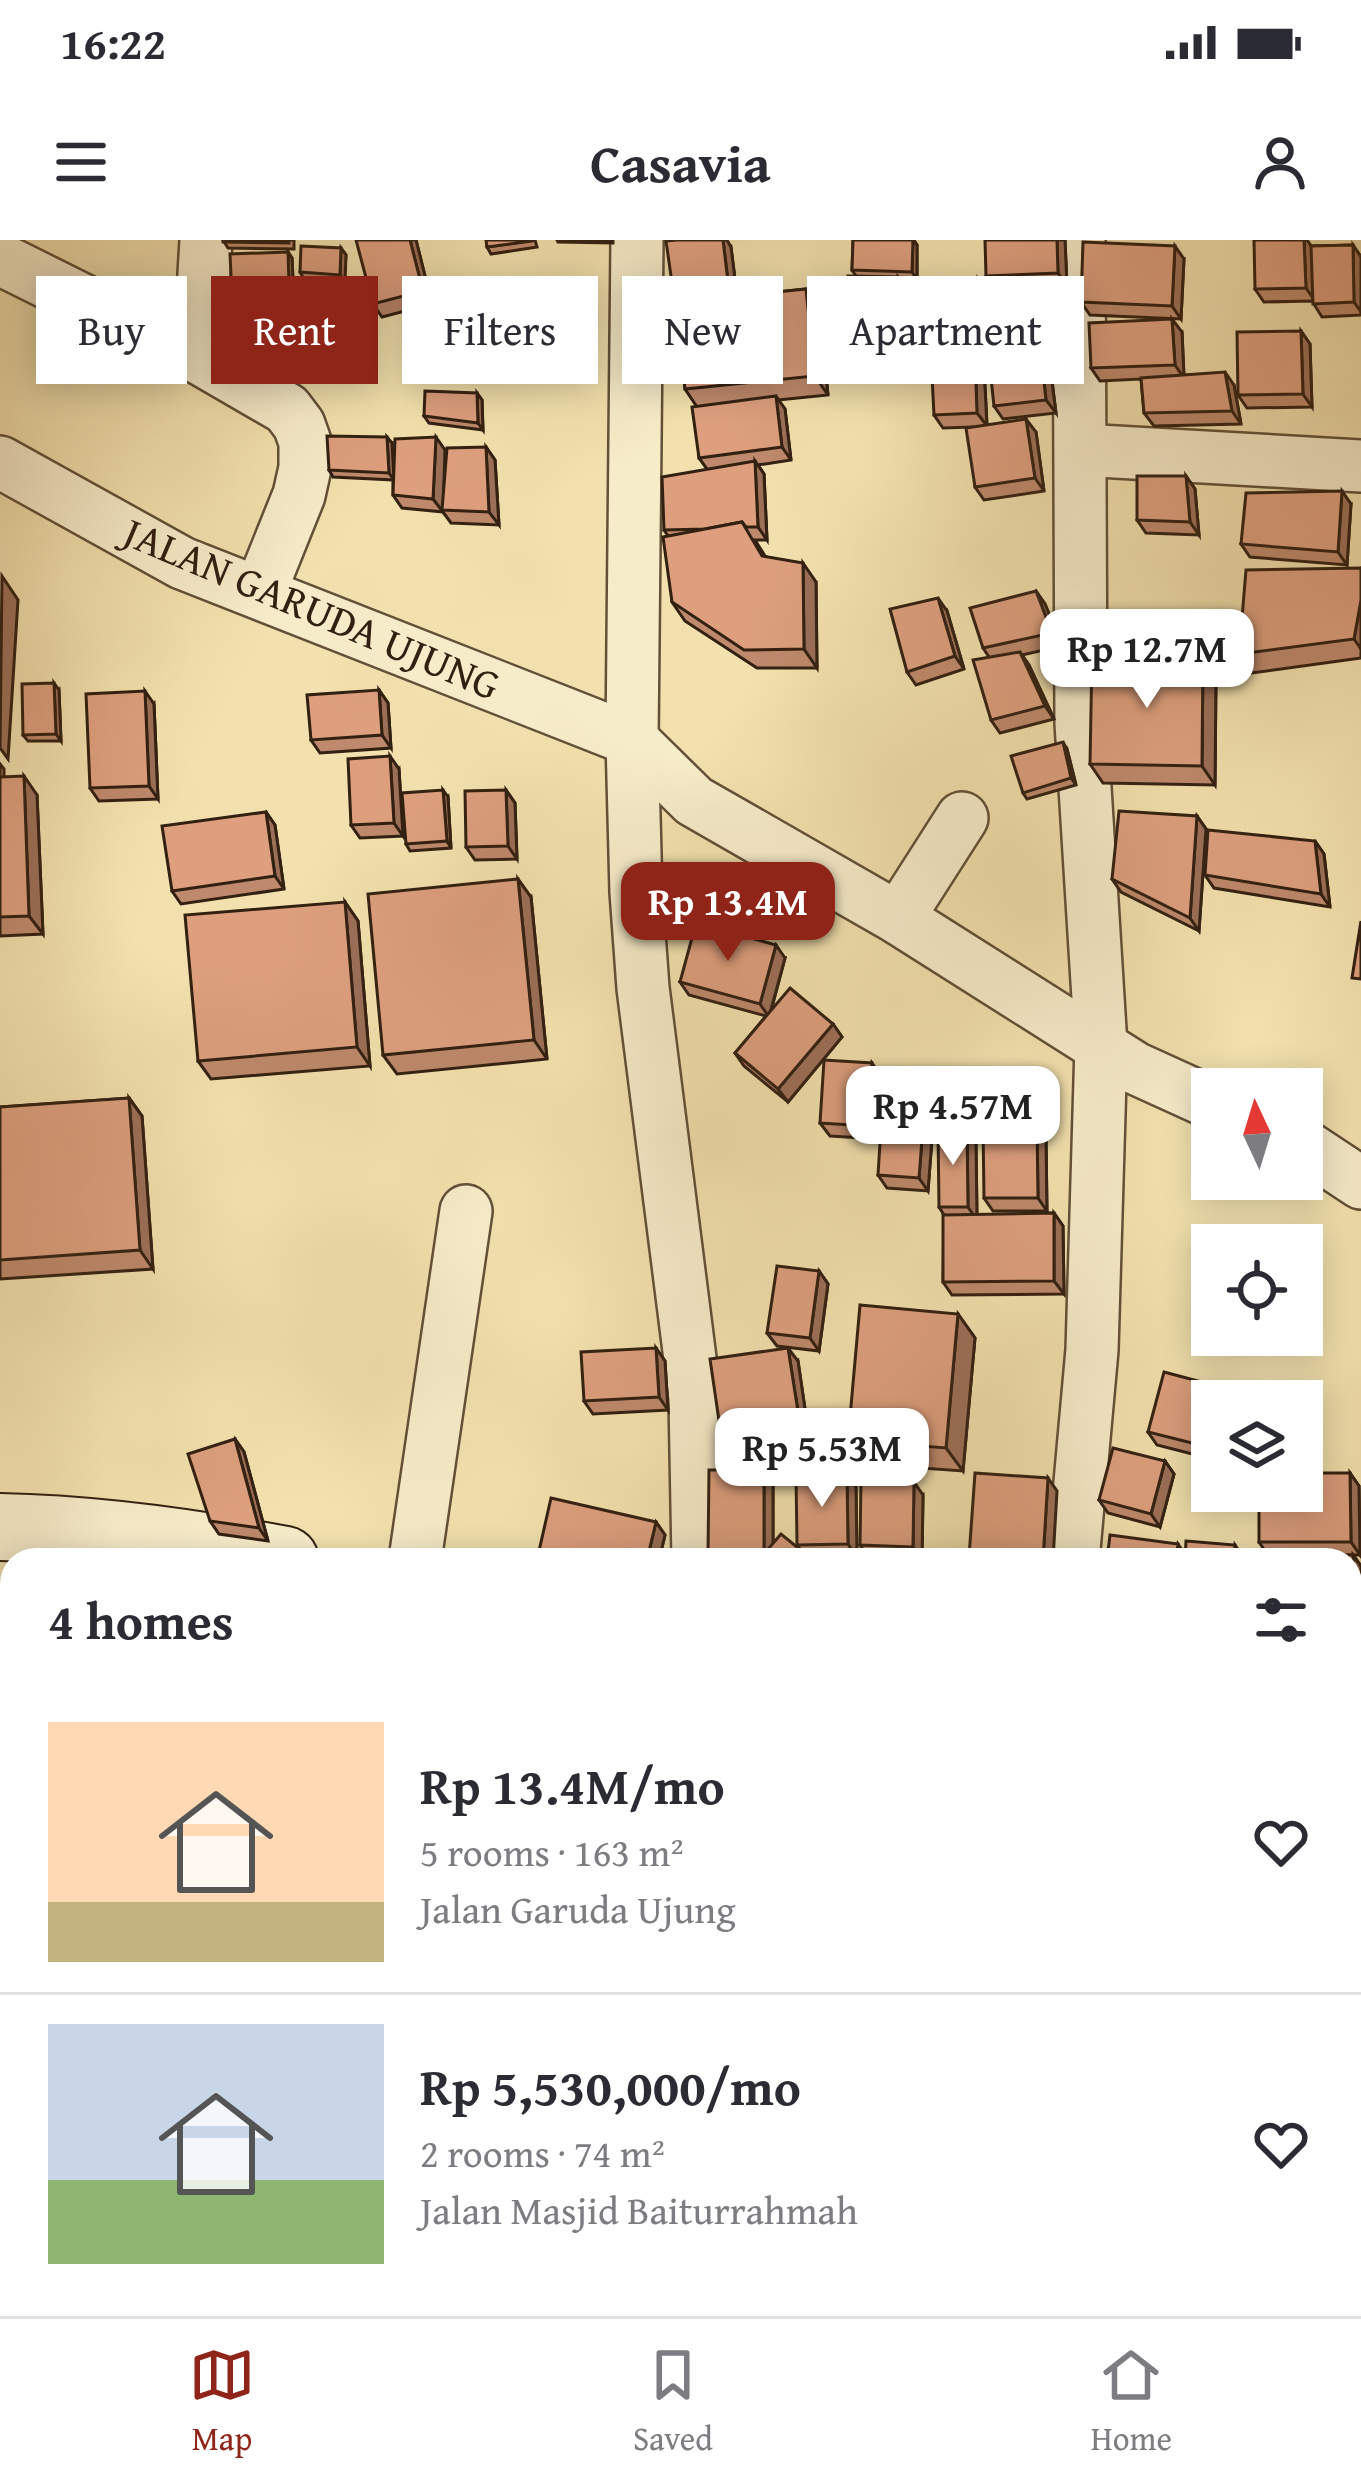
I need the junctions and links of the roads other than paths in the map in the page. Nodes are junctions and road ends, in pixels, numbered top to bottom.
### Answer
1 (206, 240) edge
2 (637, 240) edge
3 (1079, 240) edge
4 (0, 259) edge
5 (199, 358) junction
6 (1081, 450) junction
7 (0, 462) edge
8 (1361, 466) edge
9 (260, 592) junction
10 (632, 740) junction
11 (962, 818) dead end
12 (898, 918) junction
13 (1100, 1046) junction
14 (1191, 1094) edge
15 (1323, 1158) edge
16 (1361, 1183) edge
17 (466, 1211) dead end
18 (0, 1527) edge
19 (222, 1548) edge
20 (417, 1548) edge
21 (698, 1548) edge
22 (1074, 1548) edge

1 - 5 street
2 - 10 street
3 - 6 street
4 - 5 street
5 - 9 street
6 - 8 street
6 - 13 street
7 - 9 street, JALAN GARUDA UJUNG
9 - 10 street, JALAN GARUDA UJUNG
10 - 12 street
10 - 21 street
11 - 12 street
12 - 13 street
13 - 14 street
13 - 22 street
15 - 16 street
17 - 20 street
18 - 19 street

